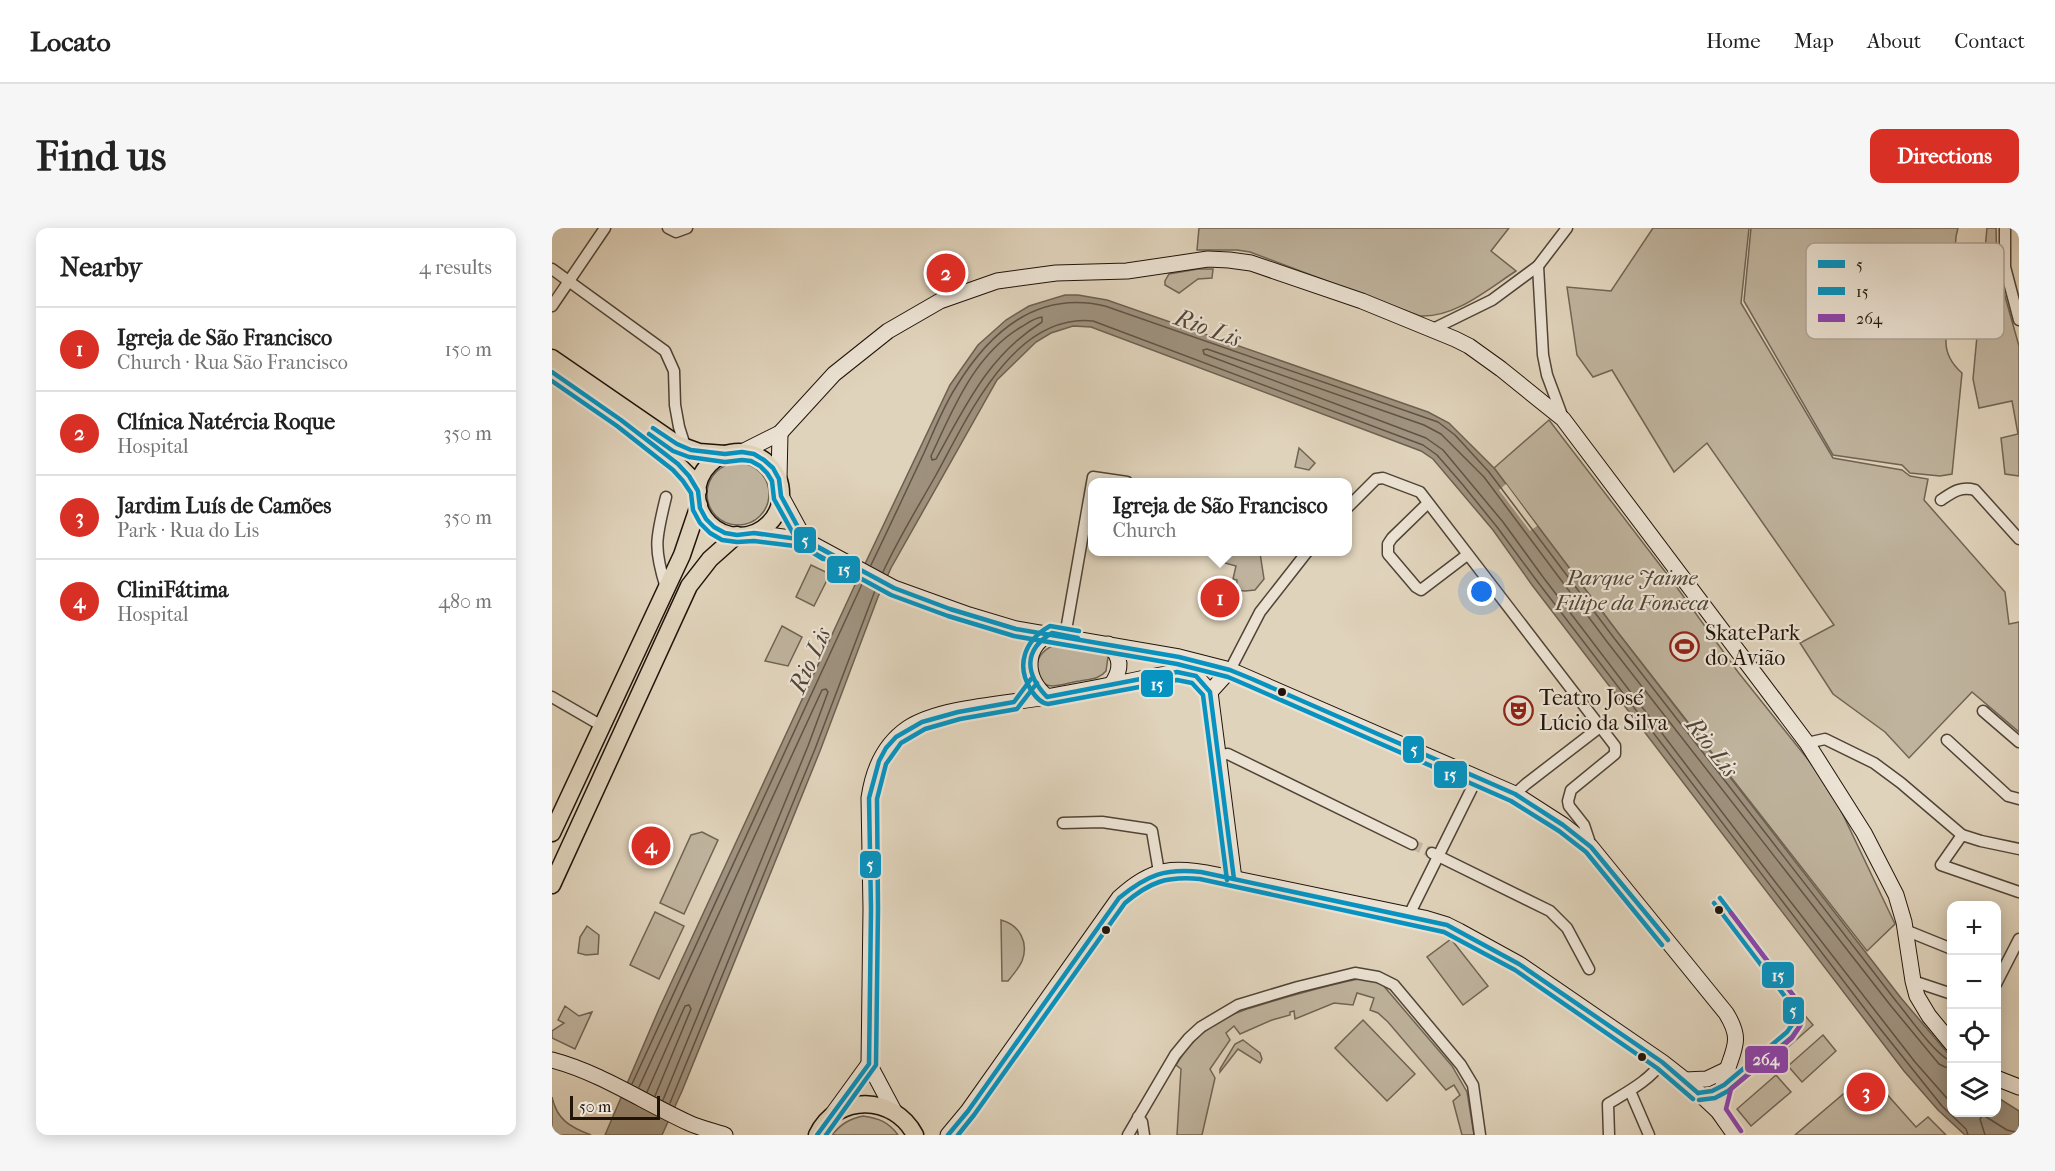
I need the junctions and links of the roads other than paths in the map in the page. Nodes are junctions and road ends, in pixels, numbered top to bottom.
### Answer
1 (605, 228) edge
2 (668, 228) edge
3 (687, 228) edge
4 (1567, 228) edge
5 (2005, 228) edge
6 (1538, 266) junction
7 (552, 268) edge
8 (570, 280) junction
9 (552, 306) edge
10 (2019, 320) edge
11 (1429, 333) junction
12 (552, 358) edge
13 (552, 372) edge
14 (1563, 419) junction
15 (780, 433) junction
16 (686, 449) junction
17 (734, 453) junction
18 (780, 488) junction
19 (666, 497) dead end
20 (698, 498) junction
21 (1941, 500) dead end
22 (1088, 503) edge
23 (1352, 503) edge
24 (1428, 503) junction
25 (745, 534) junction
26 (2019, 539) edge
27 (805, 540) junction
28 (1467, 555) junction
29 (1299, 556) edge
30 (666, 588) junction
31 (1016, 628) junction
32 (1058, 635) junction
33 (1108, 644) junction
34 (1033, 650) junction
35 (1230, 670) junction
36 (1031, 679) junction
37 (1111, 685) junction
38 (1210, 692) junction
39 (552, 697) edge
40 (1047, 697) junction
41 (1014, 702) junction
42 (1983, 711) dead end
43 (602, 726) junction
44 (1600, 727) junction
45 (1947, 740) dead end
46 (2019, 742) edge
47 (1808, 743) junction
48 (1218, 755) junction
49 (1477, 778) junction
50 (1515, 794) junction
51 (2019, 799) edge
52 (1063, 823) dead end
53 (552, 833) edge
54 (1962, 835) junction
55 (1412, 844) tunnel mouth
56 (1591, 847) junction
57 (2019, 849) edge
58 (1435, 855) junction
59 (1159, 872) junction
60 (1234, 879) junction
61 (552, 885) edge
62 (2019, 892) edge
63 (1408, 915) junction
64 (1905, 926) junction
65 (2019, 939) edge
66 (1947, 947) edge
67 (2001, 967) edge
68 (1589, 969) dead end
69 (1913, 981) junction
70 (1947, 992) edge
71 (1947, 1038) edge
72 (552, 1060) edge
73 (869, 1064) junction
74 (1667, 1066) junction
75 (1728, 1069) junction
76 (1685, 1080) junction
77 (2001, 1080) edge
78 (2019, 1087) edge
79 (1630, 1090) junction
80 (894, 1111) junction
81 (1718, 1111) junction
82 (832, 1115) junction
83 (1138, 1117) junction
84 (816, 1134) edge
85 (725, 1135) edge
86 (915, 1135) edge
87 (948, 1135) edge
88 (1128, 1135) edge
89 (1144, 1135) edge
90 (1480, 1135) edge
91 (1609, 1135) edge
92 (1649, 1135) edge
93 (1735, 1135) edge

1 - 8 street
2 - 3 street
4 - 6 street
5 - 10 street
6 - 11 street
6 - 14 street
7 - 8 street
8 - 9 street
8 - 16 street
11 - 14 main road
11 - 15 main road
12 - 16 main road
13 - 20 main road
14 - 47 main road
15 - 17 main road
15 - 18 main road
16 - 17 main road
17 - 18 main road
17 - 20 main road
18 - 25 main road
18 - 27 main road
19 - 30 street
20 - 25 main road
20 - 30 main road
21 - 26 street
22 - 32 street
23 - 24 street
24 - 28 street
24 - 28 street
25 - 27 main road
25 - 61 main road
27 - 31 main road
28 - 44 street
29 - 35 street
30 - 43 main road
31 - 32 main road
31 - 34 main road
32 - 33 main road
32 - 34 main road
33 - 35 main road
33 - 37 main road
34 - 36 main road
35 - 38 main road
35 - 49 main road
36 - 40 main road
36 - 41 main road
37 - 38 main road
37 - 40 main road
38 - 48 main road
39 - 43 street
40 - 41 main road
41 - 73 main road
42 - 46 street
43 - 53 main road
44 - 50 street
44 - 56 street
45 - 51 street
47 - 54 street
47 - 64 main road
48 - 55 street
48 - 60 main road
49 - 50 main road
49 - 58 street
50 - 56 main road
52 - 59 street
54 - 57 street
54 - 62 street
56 - 75 main road
58 - 63 street
58 - 68 street
59 - 60 main road
59 - 87 main road
60 - 63 main road
63 - 74 main road
64 - 66 street
64 - 69 main road
65 - 67 street
69 - 70 street
69 - 71 main road
72 - 85 main road
73 - 80 main road
73 - 82 main road
74 - 76 main road
74 - 79 street
75 - 76 main road
75 - 81 main road
76 - 81 main road
77 - 78 main road
79 - 91 street
79 - 92 street
80 - 82 main road
80 - 86 main road
81 - 93 main road
82 - 84 main road
83 - 88 street
83 - 89 street
83 - 90 street

